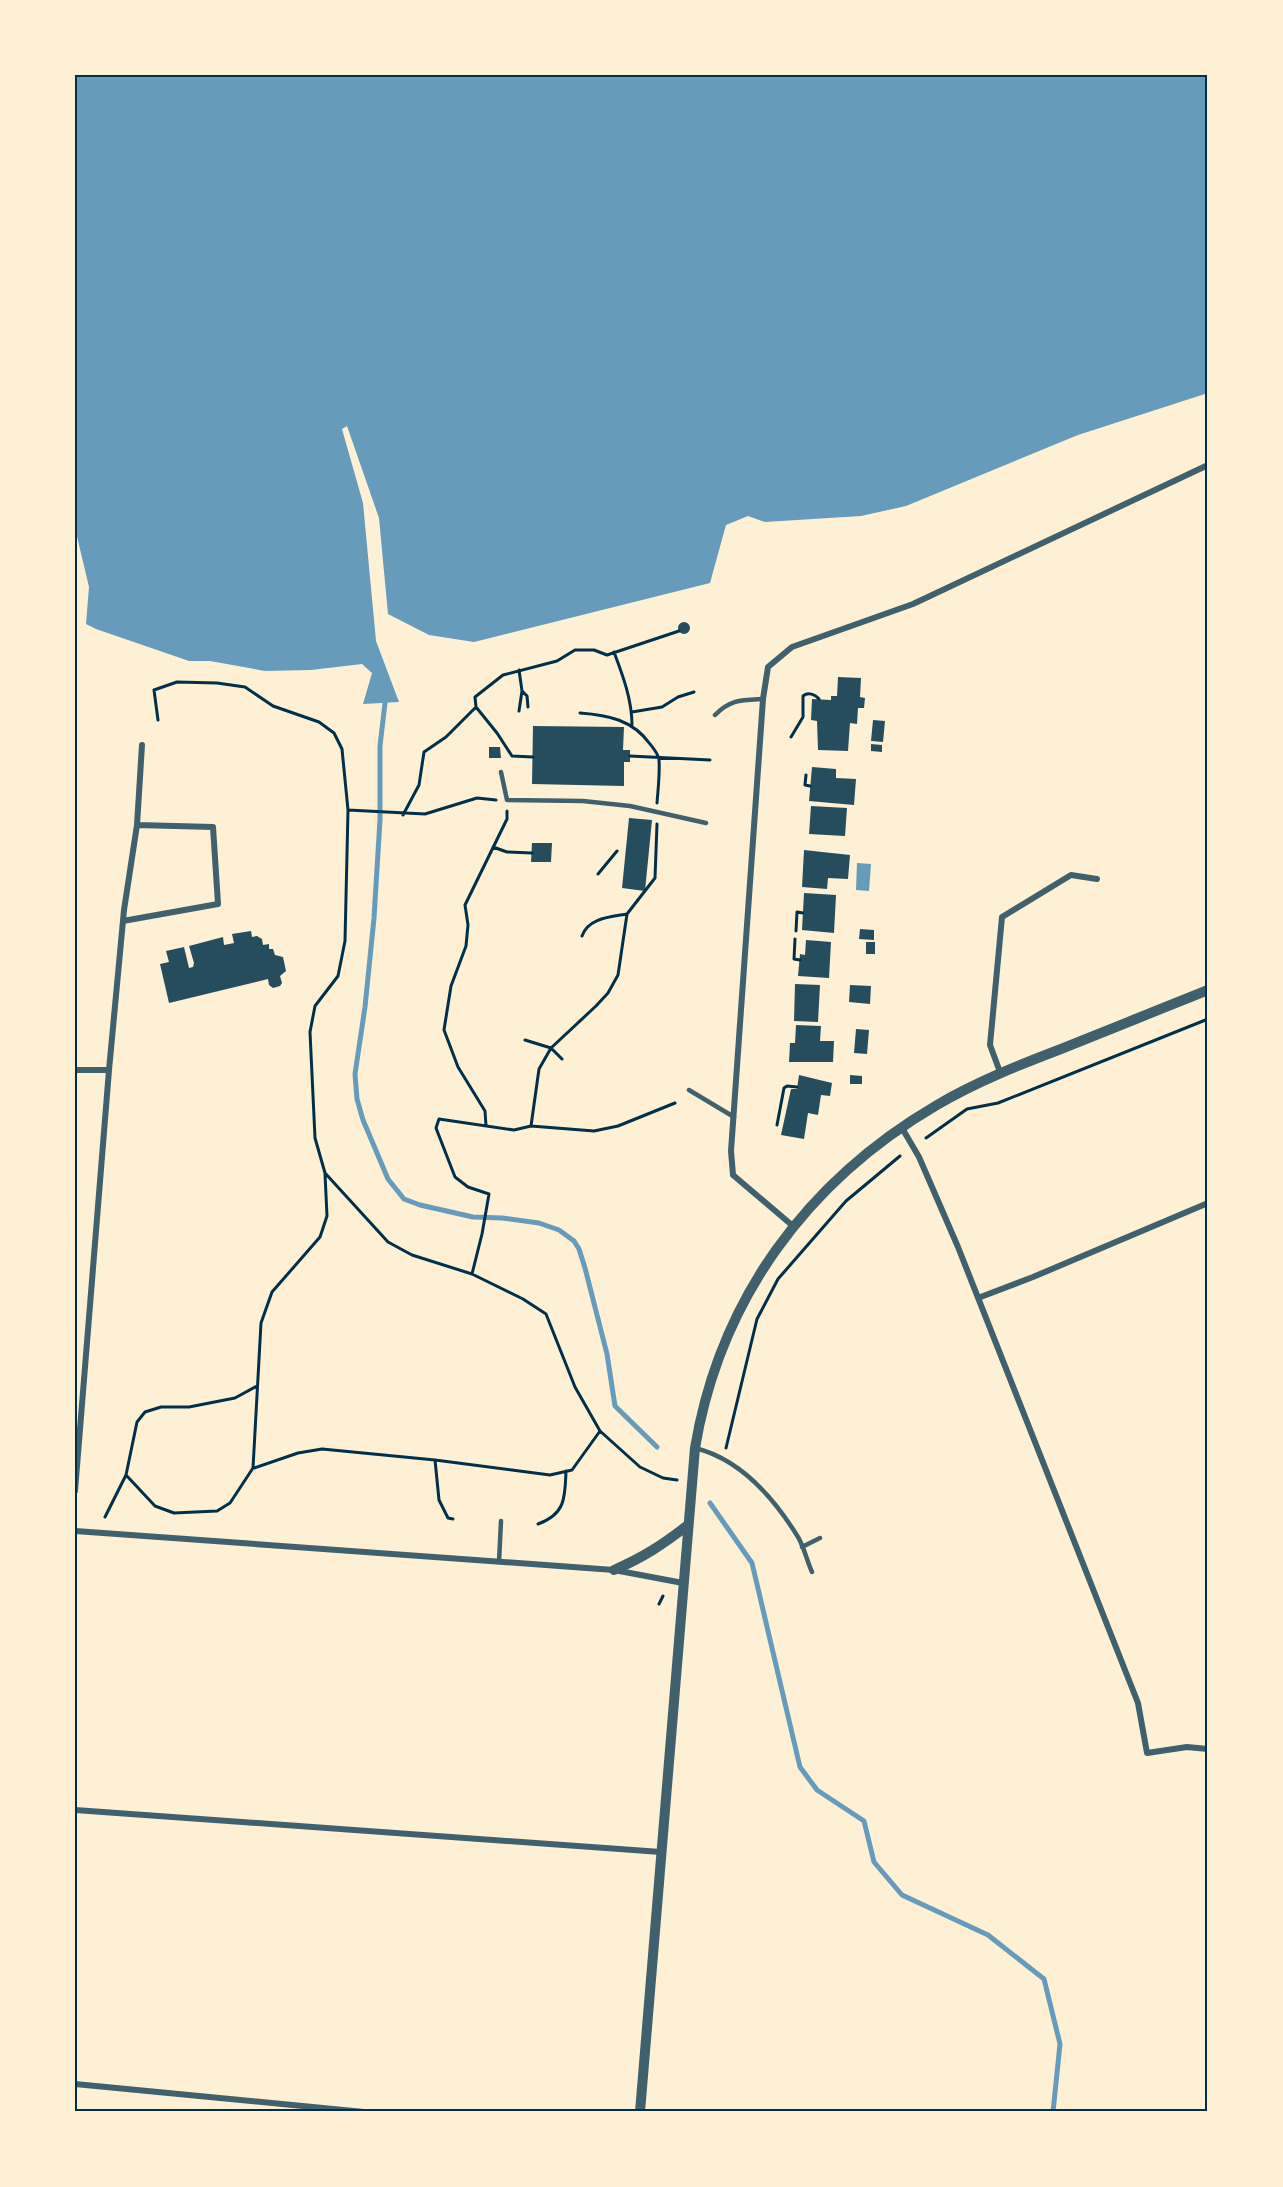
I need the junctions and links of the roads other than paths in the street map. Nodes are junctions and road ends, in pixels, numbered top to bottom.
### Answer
1 (1208, 465) edge
2 (763, 699) junction
3 (715, 716) dead end
4 (142, 745) dead end
5 (501, 772) dead end
6 (706, 823) dead end
7 (137, 825) junction
8 (1097, 879) dead end
9 (123, 921) junction
10 (1208, 990) edge
11 (75, 1070) edge
12 (109, 1070) junction
13 (1000, 1072) junction
14 (689, 1090) dead end
15 (734, 1117) junction
16 (902, 1128) junction
17 (1208, 1203) edge
18 (793, 1226) junction
19 (978, 1298) junction
20 (694, 1448) junction
21 (75, 1491) edge
22 (501, 1521) dead end
23 (688, 1525) junction
24 (75, 1531) edge
25 (820, 1538) dead end
26 (802, 1547) junction
27 (499, 1562) junction
28 (614, 1570) junction
29 (812, 1572) dead end
30 (683, 1583) junction
31 (1208, 1749) edge
32 (75, 1810) edge
33 (661, 1852) junction
34 (75, 2084) edge
35 (364, 2112) edge
36 (640, 2112) edge

1 - 2 street
2 - 3 lane
2 - 15 street
4 - 7 street
5 - 6 lane
7 - 9 street
7 - 9 street
8 - 13 street
9 - 12 street
10 - 13 street
11 - 12 street
12 - 21 street
13 - 16 street
14 - 15 lane
15 - 18 street
16 - 18 street
16 - 19 street
17 - 19 street
18 - 20 street
19 - 31 street
20 - 23 street
20 - 26 lane
22 - 27 lane
23 - 28 street
23 - 30 street
24 - 27 street
25 - 26 lane
26 - 29 lane
27 - 28 street
28 - 30 street
30 - 33 street
32 - 33 street
33 - 36 street
34 - 35 street

